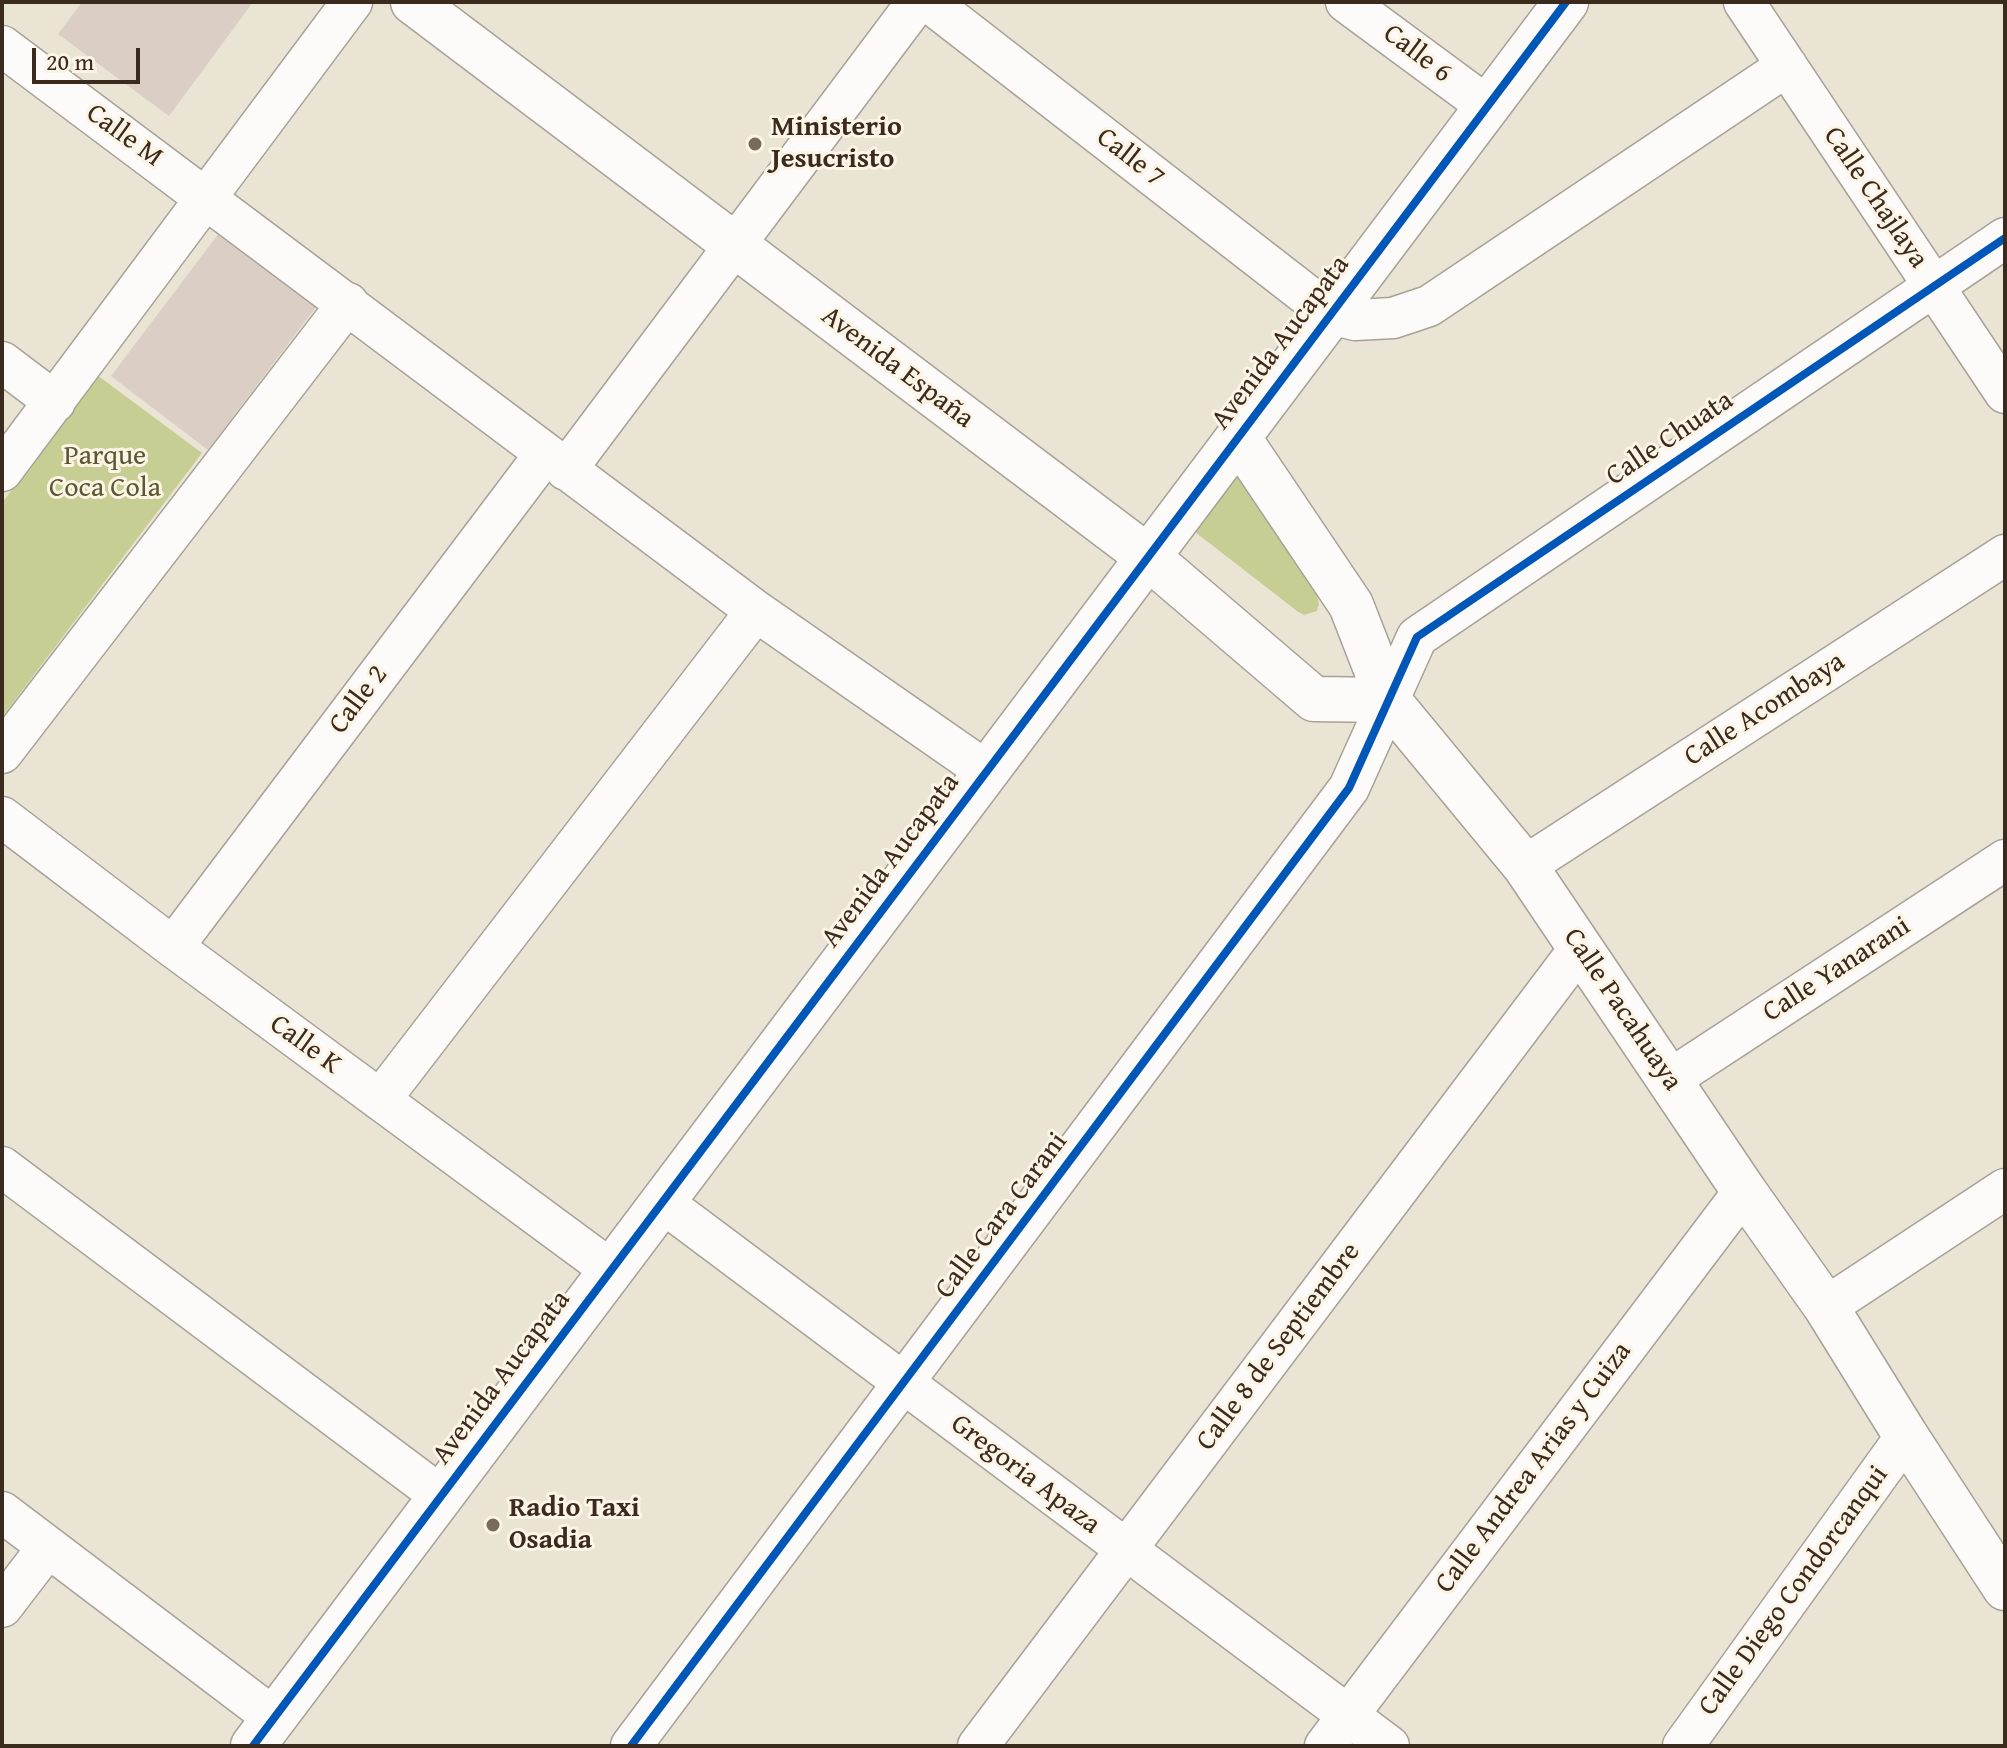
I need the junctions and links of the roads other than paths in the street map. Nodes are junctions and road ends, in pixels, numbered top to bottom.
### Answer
1 (352, 2) edge
2 (413, 2) edge
3 (917, 2) edge
4 (929, 2) edge
5 (1346, 2) edge
6 (1566, 2) edge
7 (1744, 2) edge
8 (2, 46) edge
9 (1787, 66) junction
10 (1487, 106) junction
11 (206, 197) junction
12 (2005, 238) edge
13 (736, 246) junction
14 (1935, 287) junction
15 (348, 303) junction
16 (1331, 314) junction
17 (2, 362) edge
18 (2005, 393) edge
19 (55, 402) junction
20 (1238, 437) junction
21 (556, 462) junction
22 (2, 471) edge
23 (2005, 555) edge
24 (1148, 557) junction
25 (756, 611) junction
26 (1388, 700) junction
27 (2, 753) edge
28 (986, 771) junction
29 (2, 817) edge
30 (2005, 860) edge
31 (1525, 866) junction
32 (173, 947) junction
33 (1580, 948) junction
34 (1669, 1080) junction
35 (380, 1100) junction
36 (2, 1167) edge
37 (2005, 1189) edge
38 (1744, 1191) junction
39 (662, 1202) junction
40 (611, 1270) junction
41 (1826, 1307) junction
42 (904, 1384) junction
43 (1906, 1436) junction
44 (441, 1496) junction
45 (2, 1512) edge
46 (48, 1547) junction
47 (1125, 1551) junction
48 (2005, 1588) edge
49 (2, 1607) edge
50 (1337, 1730) edge
51 (264, 1732) edge
52 (631, 1746) edge
53 (978, 1746) edge
54 (1389, 1746) edge
55 (1683, 1746) edge

1 - 11 street
2 - 13 street, Avenida España
3 - 13 street, Calle 2
4 - 16 street, Calle 7
5 - 10 street, Calle 6
6 - 10 street, Avenida Aucapata
7 - 9 street, Calle Chajlaya
8 - 11 street, Calle M
9 - 14 street, Calle Chajlaya
9 - 16 street
10 - 16 street, Avenida Aucapata
11 - 15 street, Calle M
11 - 19 street
12 - 14 street, Calle Chuata
13 - 21 street, Calle 2
13 - 24 street, Avenida España
14 - 18 street, Calle Chajlaya
14 - 26 street, Calle Chuata
15 - 21 street, Calle M
15 - 27 street
16 - 20 street, Avenida Aucapata
17 - 19 street
19 - 22 street
20 - 24 street, Avenida Aucapata
20 - 26 street, Calle Pacahuaya
21 - 25 street, Calle M
21 - 32 street, Calle 2
23 - 31 street, Calle Acombaya
24 - 26 street, Avenida España
24 - 28 street, Avenida Aucapata
25 - 28 street, Calle M
25 - 35 street
26 - 31 street, Calle Pacahuaya
26 - 42 street, Calle Cara Carani
28 - 39 street, Avenida Aucapata
29 - 32 street, Calle K
30 - 34 street, Calle Yanarani
31 - 33 street, Calle Pacahuaya
32 - 35 street, Calle K
33 - 34 street, Calle Pacahuaya
33 - 47 street, Calle 8 de Septiembre
34 - 38 street, Calle Pacahuaya
35 - 40 street, Calle K
36 - 44 street
37 - 41 street
38 - 41 street, Calle Pacahuaya
38 - 50 street, Calle Andrea Arias y Cuiza
39 - 40 street, Avenida Aucapata
39 - 42 street, Gregoria Apaza
40 - 44 street, Avenida Aucapata
41 - 43 street, Calle Pacahuaya
42 - 47 street, Gregoria Apaza
42 - 52 street, Calle Cara Carani
43 - 48 street, Calle Pacahuaya
43 - 55 street, Calle Diego Condorcanqui
44 - 51 street, Avenida Aucapata
45 - 46 street
46 - 49 street
46 - 51 street
47 - 50 street, Gregoria Apaza
47 - 53 street, Calle 8 de Septiembre
50 - 54 street, Gregoria Apaza

